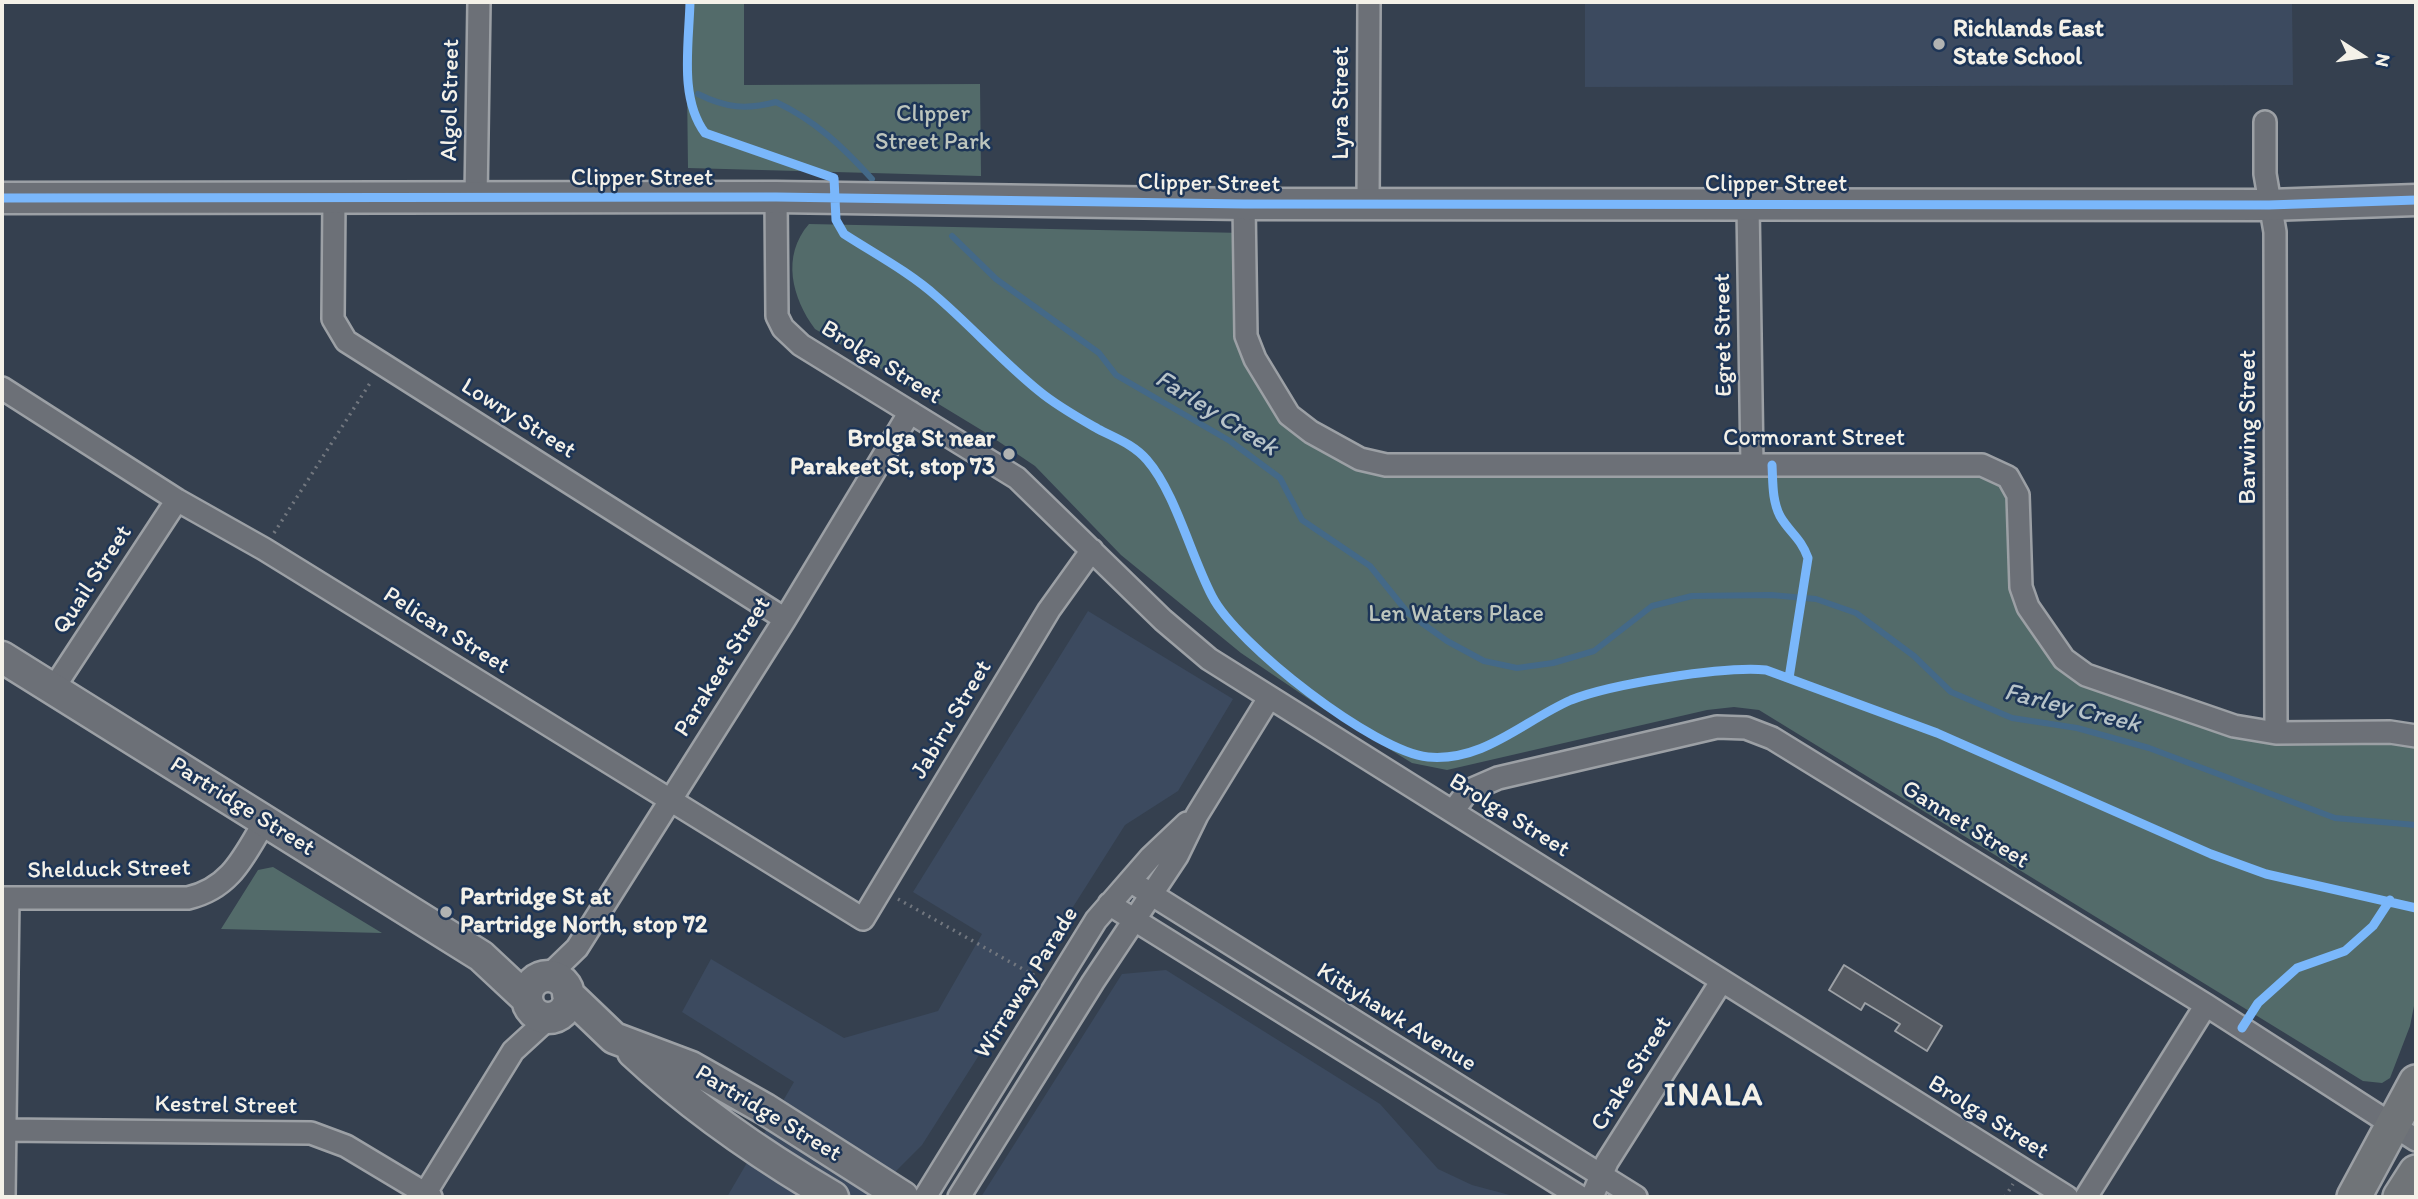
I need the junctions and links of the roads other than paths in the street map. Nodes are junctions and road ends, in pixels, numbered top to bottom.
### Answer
1 (479, 2) edge
2 (1369, 2) edge
3 (2266, 122) dead end
4 (776, 197) junction
5 (2, 198) edge
6 (334, 199) junction
7 (476, 199) junction
8 (2416, 200) edge
9 (1244, 204) junction
10 (1368, 204) junction
11 (1748, 205) junction
12 (2269, 205) junction
13 (2, 388) edge
14 (909, 412) junction
15 (1752, 465) junction
16 (177, 500) junction
17 (1092, 550) junction
18 (785, 619) junction
19 (2, 657) edge
20 (53, 689) junction
21 (1269, 698) junction
22 (2276, 733) junction
23 (2416, 736) edge
24 (670, 800) junction
25 (1453, 811) junction
26 (1197, 815) junction
27 (265, 821) junction
28 (1130, 881) junction
29 (1152, 895) junction
30 (5, 898) edge
31 (1109, 904) junction
32 (863, 919) joint
33 (1133, 920) junction
34 (1721, 982) junction
35 (548, 997) junction
36 (2206, 1005) junction
37 (615, 1039) junction
38 (2416, 1082) edge
39 (3, 1130) edge
40 (2405, 1133) edge
41 (2416, 1172) edge
42 (1600, 1175) junction
43 (426, 1196) edge
44 (4, 1197) edge
45 (833, 1197) edge
46 (903, 1197) edge
47 (925, 1197) edge
48 (959, 1197) edge
49 (1580, 1197) edge
50 (1592, 1197) edge
51 (1636, 1197) edge
52 (2067, 1197) edge
53 (2086, 1197) edge
54 (2354, 1197) edge
55 (2400, 1197) edge

1 - 7 street, Algol Street
2 - 10 street, Lyra Street
3 - 12 street, Barwing Street
4 - 7 street, Clipper Street
4 - 9 street, Clipper Street
4 - 14 street, Brolga Street
5 - 6 street, Clipper Street
6 - 7 street, Clipper Street
6 - 18 street, Lowry Street
8 - 12 street, Clipper Street
9 - 10 street, Clipper Street
9 - 15 street, Cormorant Street
10 - 11 street, Clipper Street
11 - 12 street, Clipper Street
11 - 15 street, Egret Street
12 - 22 street, Barwing Street
13 - 16 street, Pelican Street
14 - 17 street, Brolga Street
14 - 18 street, Parakeet Street
15 - 22 street, Cormorant Street
16 - 20 street, Quail Street
16 - 24 street, Pelican Street
17 - 21 street, Brolga Street
17 - 32 street, Jabiru Street
18 - 24 street, Parakeet Street
19 - 20 street, Partridge Street
20 - 27 street, Partridge Street
21 - 25 street, Brolga Street
21 - 26 street, Wirraway Parade
22 - 23 street, Cormorant Street
24 - 32 street, Pelican Street
24 - 35 street, Parakeet Street
25 - 34 street, Brolga Street
25 - 36 street, Gannet Street
26 - 28 street, Wirraway Parade
26 - 29 street, Wirraway Parade
27 - 30 street, Shelduck Street
27 - 35 street, Partridge Street
28 - 29 street, Kittyhawk Avenue
28 - 31 street, Wirraway Parade
29 - 33 street, Wirraway Parade
29 - 42 street, Kittyhawk Avenue
30 - 39 street
31 - 33 street
31 - 47 street, Wirraway Parade
33 - 48 street, Wirraway Parade
33 - 49 street
34 - 42 street, Crake Street
34 - 52 street, Brolga Street
35 - 37 street, Partridge Street
35 - 43 street, Parakeet Street
36 - 40 street, Gannet Street
36 - 53 street
37 - 45 street, Partridge Street
37 - 46 street, Partridge Street
38 - 40 main road
39 - 43 street, Kestrel Street
39 - 44 street
40 - 54 main road
41 - 55 main road
42 - 50 street, Crake Street
42 - 51 street, Kittyhawk Avenue

